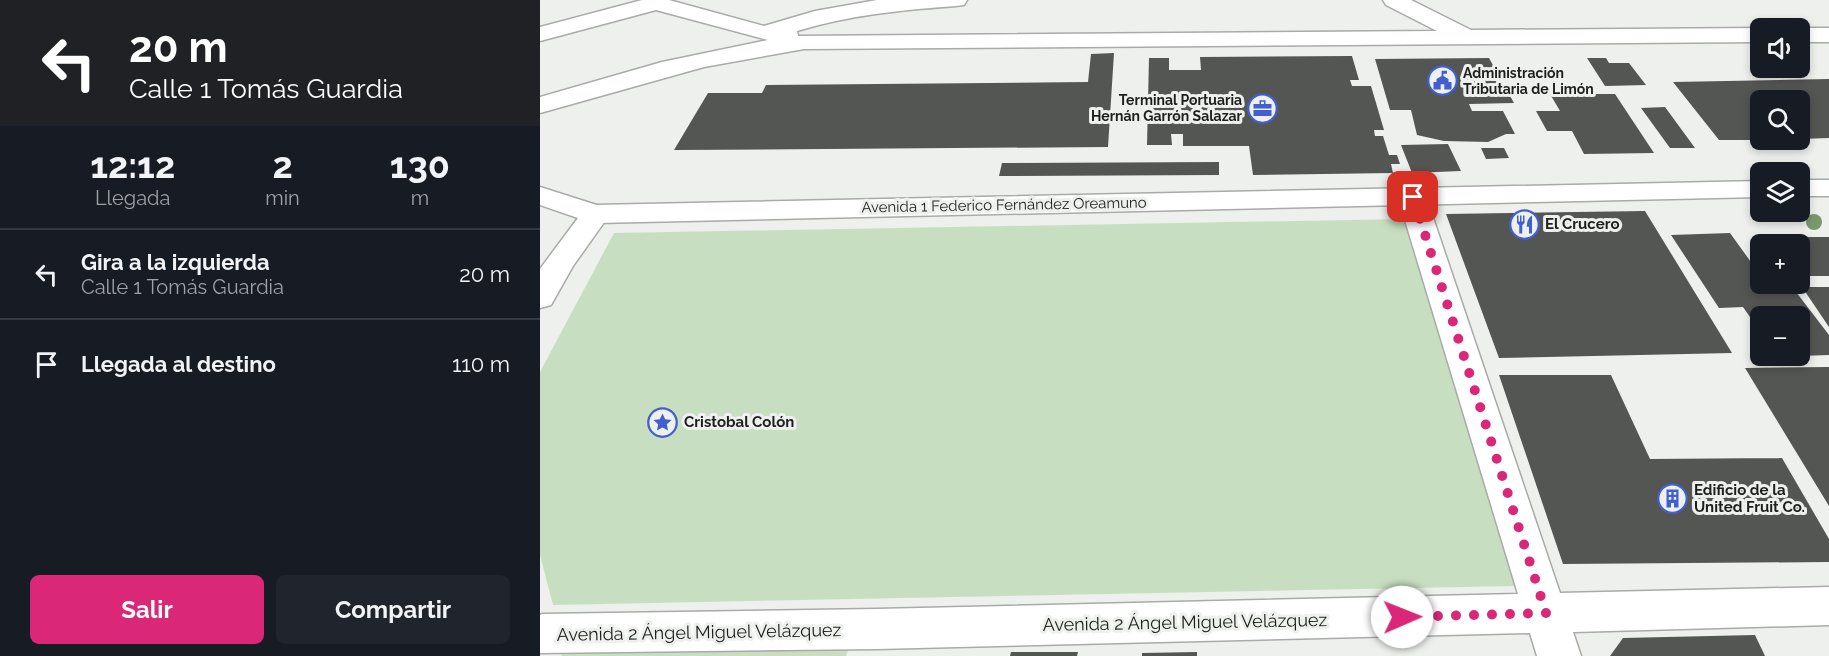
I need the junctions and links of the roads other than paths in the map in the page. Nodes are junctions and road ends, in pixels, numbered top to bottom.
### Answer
1 (956, 0) edge
2 (1394, 0) edge
3 (654, 2) edge
4 (763, 33) junction
5 (540, 34) edge
6 (1829, 34) edge
7 (1750, 35) edge
8 (1810, 35) edge
9 (1467, 38) junction
10 (665, 69) junction
11 (540, 105) edge
12 (1829, 188) edge
13 (1750, 189) edge
14 (1810, 189) edge
15 (540, 196) edge
16 (1413, 197) junction
17 (1750, 203) edge
18 (1810, 204) edge
19 (1829, 204) edge
20 (596, 214) junction
21 (540, 221) edge
22 (540, 297) edge
23 (1829, 606) edge
24 (1546, 613) junction
25 (544, 640) edge
26 (874, 643) edge
27 (1559, 656) edge

1 - 4 main road
2 - 9 main road
3 - 4 main road
3 - 5 main road
4 - 9 main road
4 - 10 main road
6 - 8 main road
7 - 9 main road
9 - 10 main road
10 - 11 main road
12 - 14 main road
13 - 16 main road, Avenida 1 Federico Fernández Oreamuno
15 - 20 main road
16 - 17 main road, Avenida 1 Federico Fernández Oreamuno
16 - 20 main road, Avenida 1 Federico Fernández Oreamuno
16 - 24 main road
18 - 19 main road
20 - 21 main road
20 - 22 main road
23 - 24 main road, Avenida 2 Ángel Miguel Velázquez
24 - 26 main road, Avenida 2 Ángel Miguel Velázquez
24 - 27 main road
25 - 26 main road, Avenida 2 Ángel Miguel Velázquez

